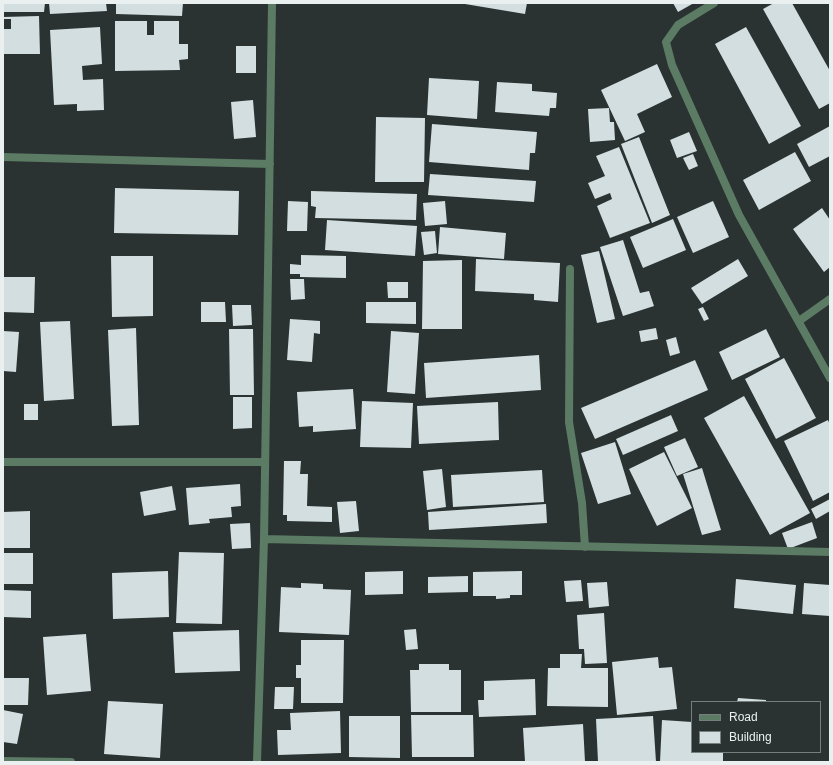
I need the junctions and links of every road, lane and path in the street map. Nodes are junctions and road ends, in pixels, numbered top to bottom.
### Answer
1 (272, 3) edge
2 (714, 3) edge
3 (3, 157) edge
4 (270, 164) junction
5 (570, 269) dead end
6 (830, 299) edge
7 (799, 321) junction
8 (830, 378) edge
9 (3, 462) edge
10 (265, 462) junction
11 (264, 539) junction
12 (585, 547) junction
13 (830, 552) edge
14 (3, 761) edge
15 (70, 762) edge
16 (257, 762) edge

1 - 4 street
2 - 7 street
3 - 4 street
4 - 10 street
5 - 12 street
6 - 7 street
7 - 8 street
9 - 10 street
10 - 11 street
11 - 12 street
11 - 16 street
12 - 13 street
14 - 15 street

